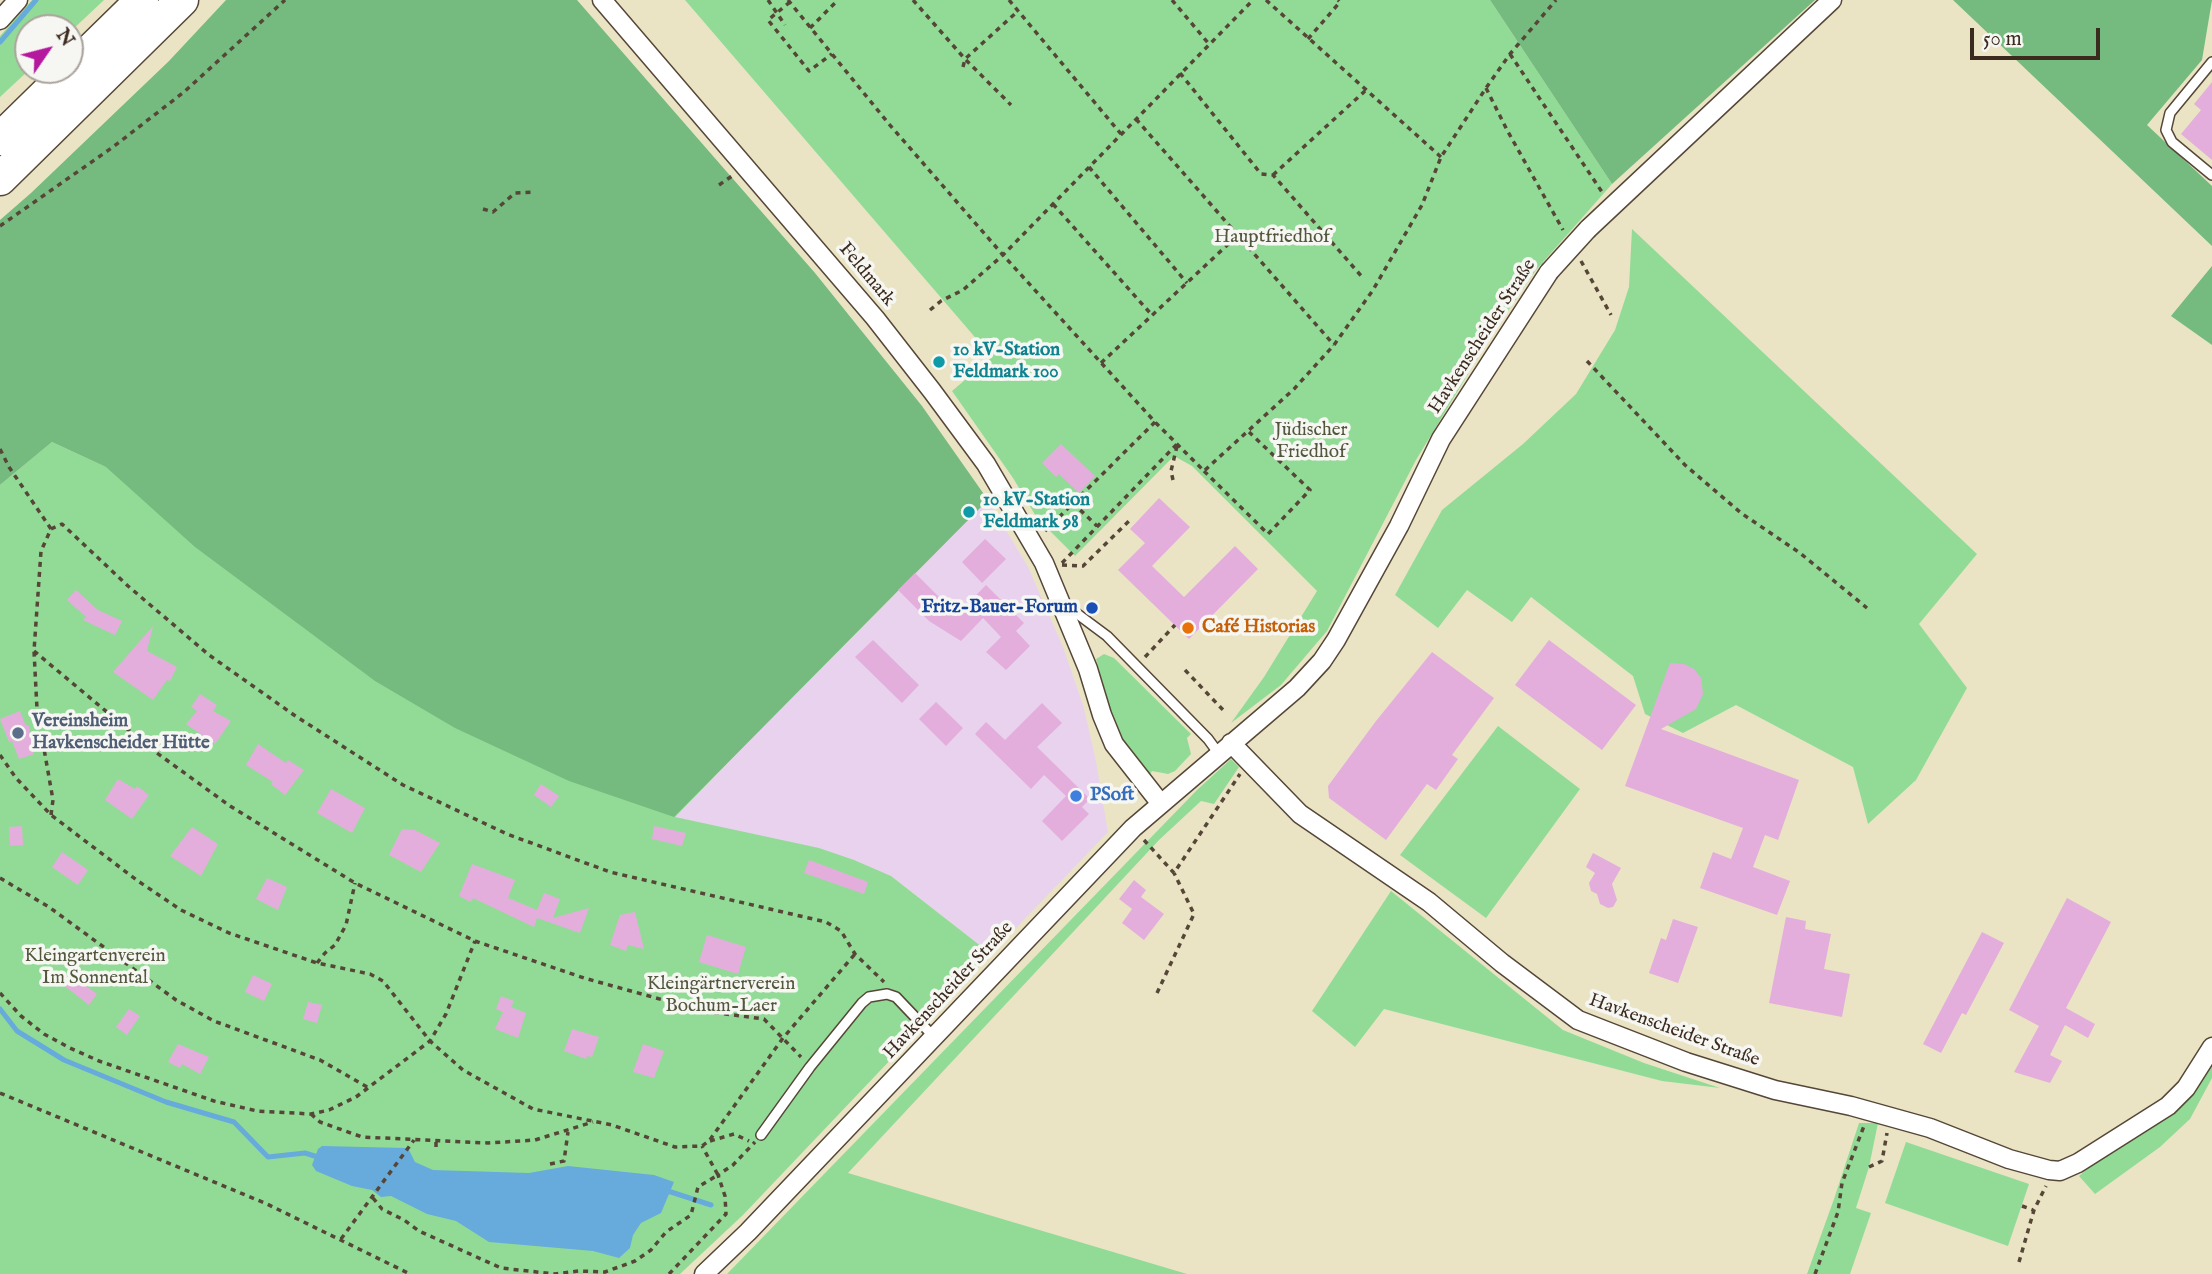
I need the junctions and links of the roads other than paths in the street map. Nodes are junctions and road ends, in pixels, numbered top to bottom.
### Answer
1 (18, 0) edge
2 (142, 0) edge
3 (182, 0) edge
4 (602, 0) edge
5 (1832, 0) edge
6 (0, 20) edge
7 (2212, 62) edge
8 (0, 139) edge
9 (2212, 175) edge
10 (0, 179) edge
11 (1063, 603) junction
12 (1225, 749) junction
13 (1161, 804) junction
14 (934, 1037) junction
15 (2212, 1047) edge
16 (757, 1139) road end
17 (704, 1274) edge

1 - 6 street
2 - 8 highway
3 - 10 highway
4 - 11 street, Feldmark
5 - 12 street, Havkenscheider Straße, bridge
7 - 9 lane
11 - 12 lane, Feldmark
11 - 13 street, Feldmark
12 - 13 street, Havkenscheider Straße
12 - 15 street, Havkenscheider Straße
13 - 14 street, Havkenscheider Straße
14 - 16 lane
14 - 17 street, Havkenscheider Straße

